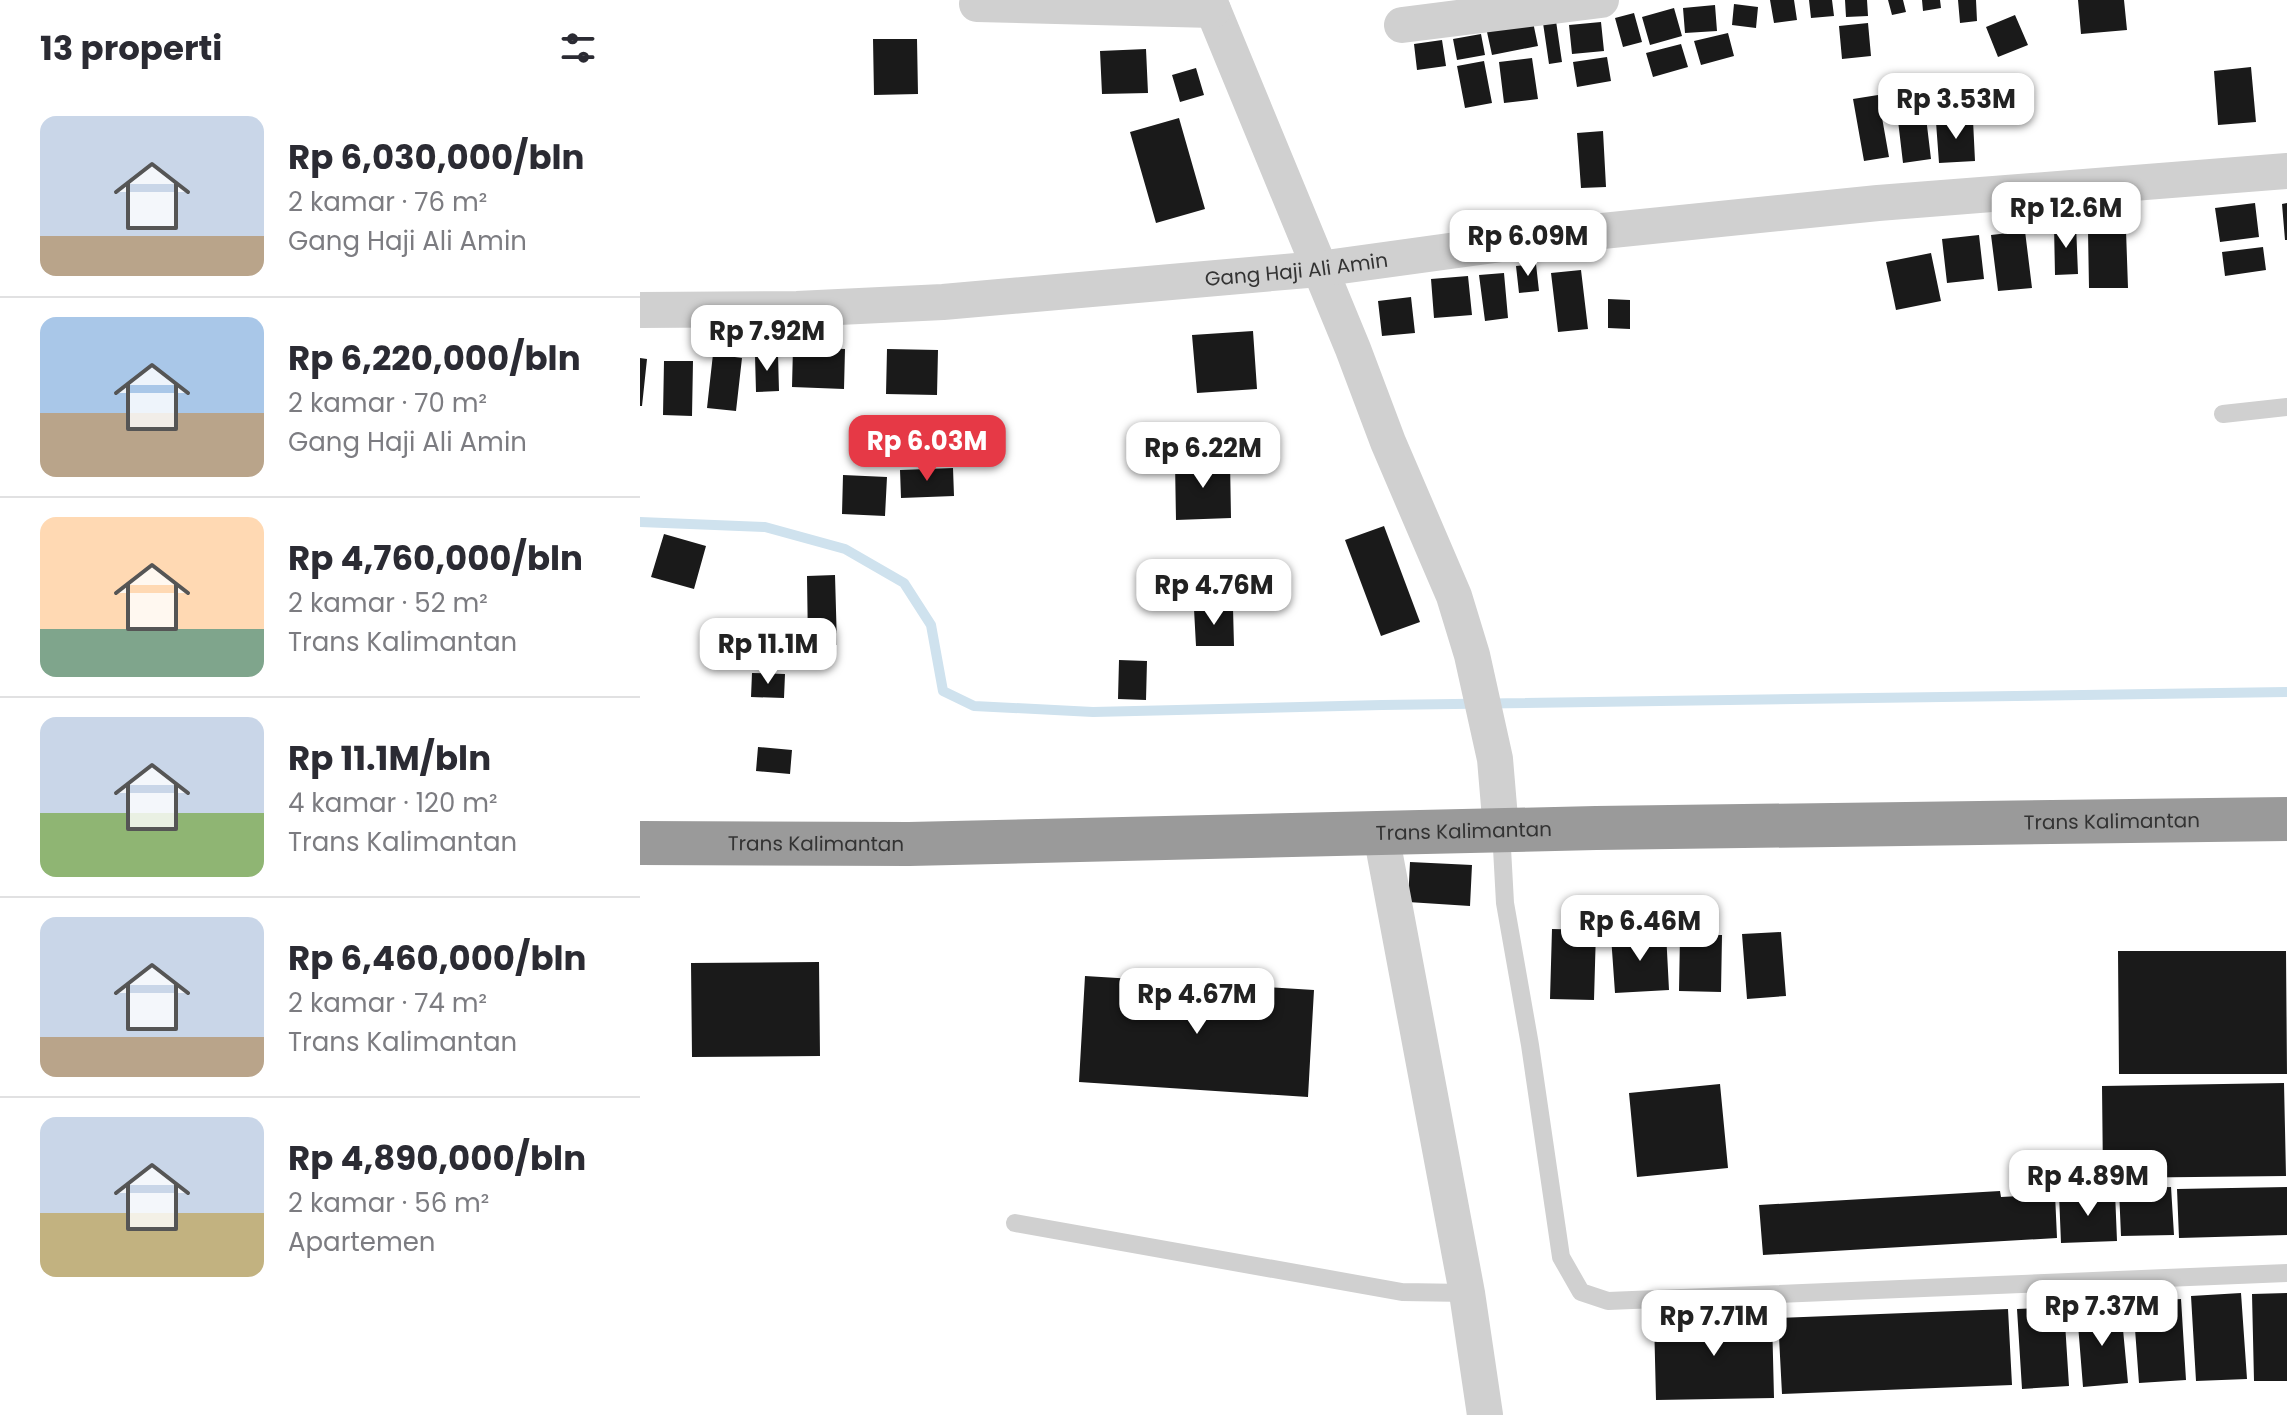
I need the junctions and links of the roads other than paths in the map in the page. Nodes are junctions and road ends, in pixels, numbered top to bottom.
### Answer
1 (1601, 0) edge
2 (977, 4) dead end
3 (1211, 5) edge
4 (1402, 25) dead end
5 (2287, 171) edge
6 (1319, 269) junction
7 (640, 310) edge
8 (2287, 407) edge
9 (2223, 414) dead end
10 (2287, 819) edge
11 (1501, 830) junction
12 (1381, 834) junction
13 (640, 843) edge
14 (1015, 1223) dead end
15 (2287, 1273) edge
16 (1467, 1293) junction
17 (1485, 1415) edge

1 - 4 street
2 - 3 street
3 - 6 street
5 - 6 street, Gang Haji Ali Amin
6 - 7 street, Gang Haji Ali Amin
6 - 11 street
8 - 9 lane
10 - 11 highway, Trans Kalimantan
11 - 12 highway, Trans Kalimantan
11 - 15 lane
12 - 13 highway, Trans Kalimantan
12 - 16 street
14 - 16 lane
16 - 17 street

